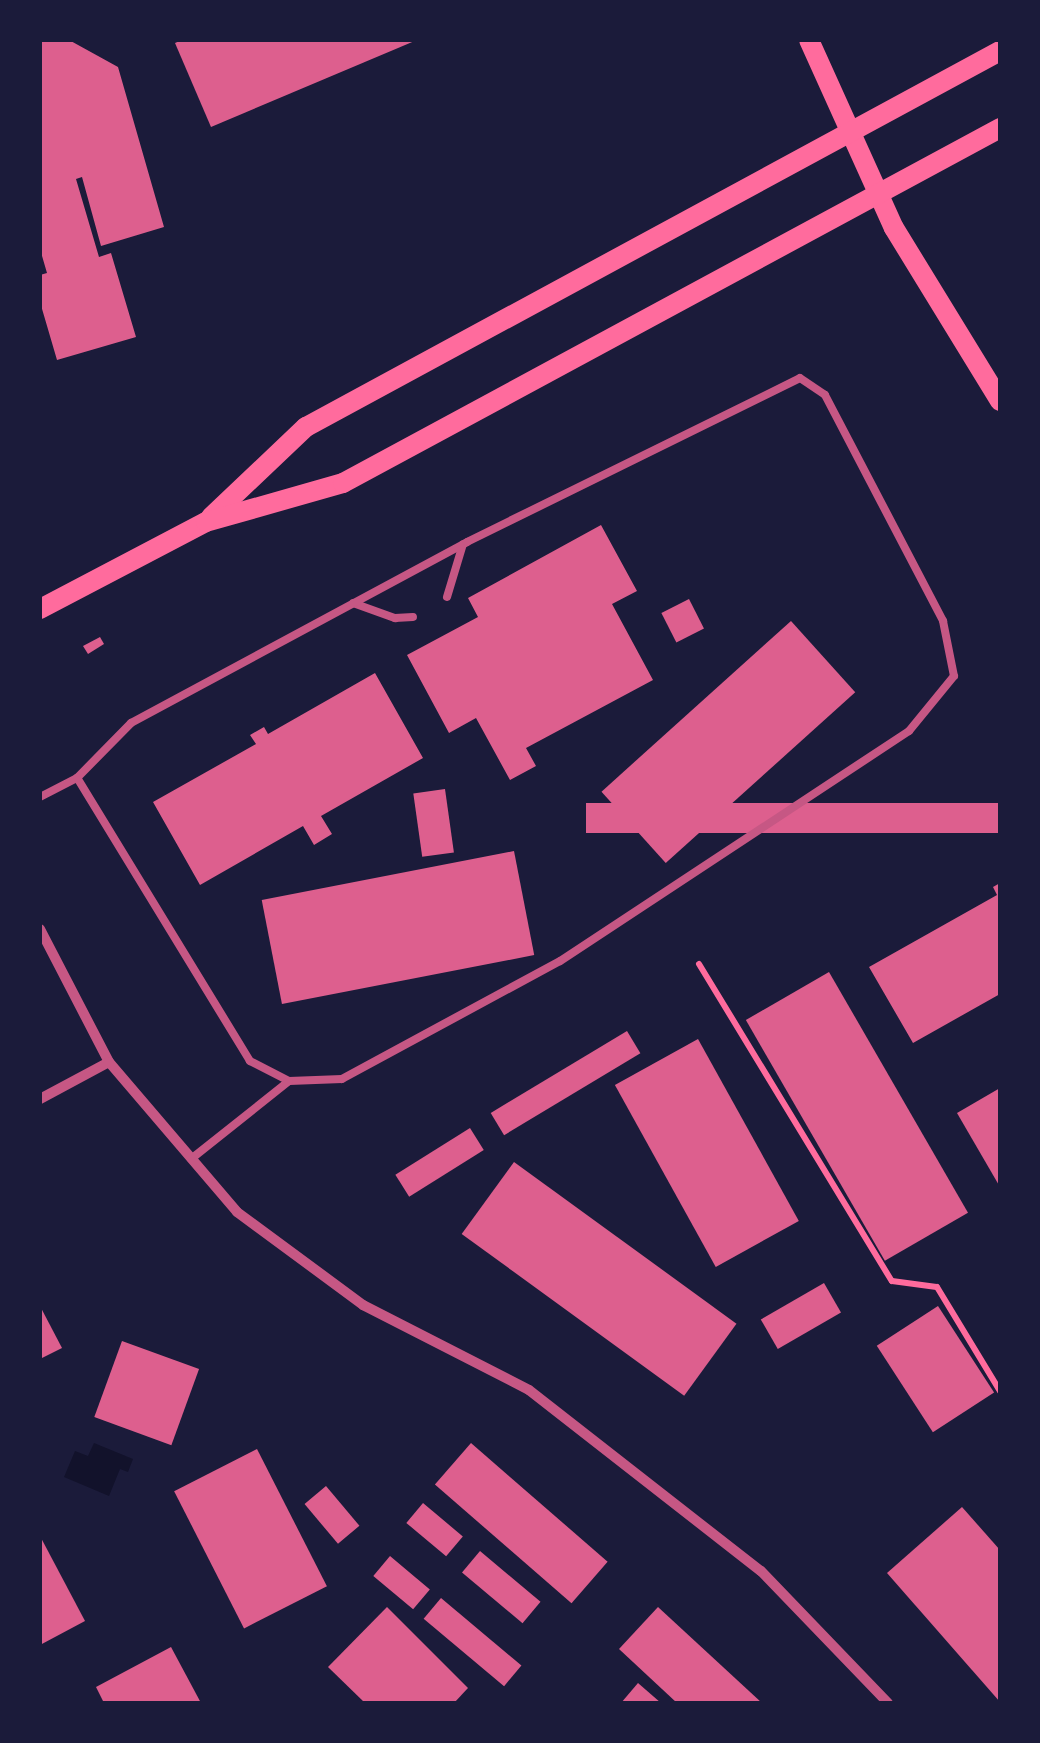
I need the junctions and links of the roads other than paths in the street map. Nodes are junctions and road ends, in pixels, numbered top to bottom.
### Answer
1 (809, 40) edge
2 (1000, 51) edge
3 (1000, 128) edge
4 (849, 132) junction
5 (878, 194) junction
6 (1000, 400) edge
7 (206, 522) junction
8 (463, 544) junction
9 (447, 597) dead end
10 (353, 603) junction
11 (40, 610) edge
12 (413, 616) dead end
13 (77, 778) junction
14 (40, 797) edge
15 (40, 930) edge
16 (110, 1062) junction
17 (289, 1081) junction
18 (40, 1099) edge
19 (190, 1160) junction
20 (888, 1703) edge

1 - 4 main road
2 - 4 main road
3 - 5 main road
4 - 5 main road
4 - 7 main road
5 - 6 main road
5 - 7 main road
7 - 11 main road
8 - 9 lane
8 - 10 lane
8 - 17 lane
10 - 12 lane
10 - 13 lane
13 - 14 lane
13 - 17 lane
15 - 16 street
16 - 18 street
16 - 19 street
17 - 19 lane
19 - 20 street

